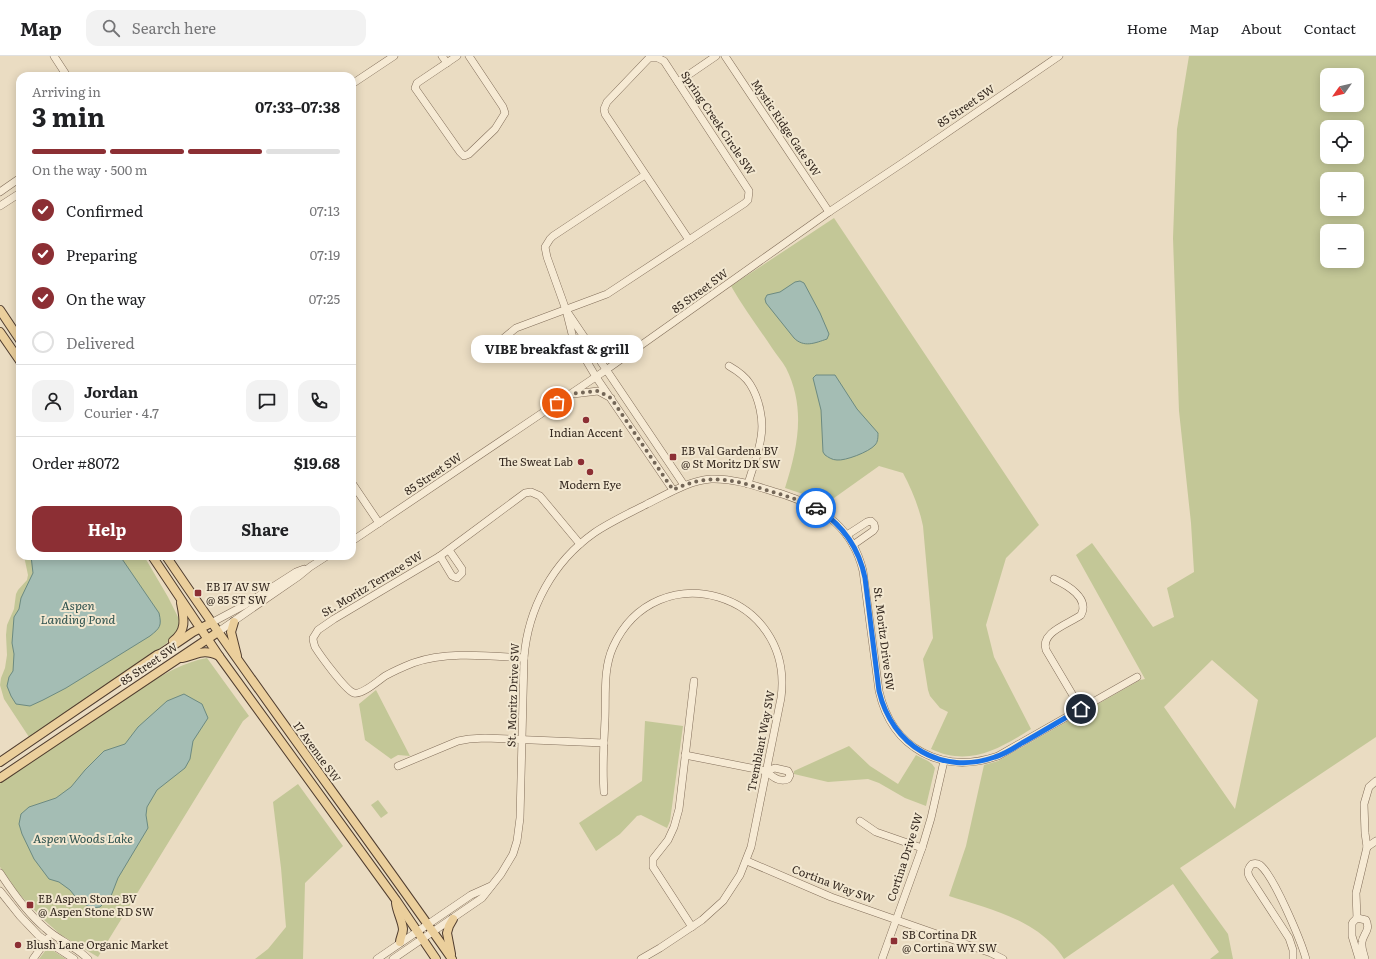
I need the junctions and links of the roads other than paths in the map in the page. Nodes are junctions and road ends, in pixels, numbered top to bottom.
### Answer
1 (54, 56) edge
2 (394, 56) edge
3 (442, 56) edge
4 (469, 56) edge
5 (716, 56) edge
6 (724, 56) edge
7 (1059, 56) edge
8 (451, 59) edge
9 (64, 72) edge
10 (356, 81) edge
11 (678, 82) junction
12 (645, 175) junction
13 (16, 181) edge
14 (0, 192) edge
15 (16, 196) edge
16 (0, 206) edge
17 (828, 212) junction
18 (689, 240) junction
19 (566, 310) junction
20 (2, 316) edge
21 (0, 332) edge
22 (16, 335) edge
23 (492, 349) dead end
24 (16, 355) edge
25 (729, 366) dead end
26 (606, 370) junction
27 (596, 376) junction
28 (570, 394) junction
29 (611, 398) junction
30 (748, 484) junction
31 (684, 485) junction
32 (356, 489) edge
33 (673, 490) junction
34 (379, 523) junction
35 (846, 535) junction
36 (356, 538) edge
37 (580, 544) junction
38 (853, 545) junction
39 (449, 550) junction
40 (440, 556) junction
41 (155, 560) edge
42 (169, 560) edge
43 (321, 560) edge
44 (310, 567) junction
45 (1054, 579) dead end
46 (180, 598) junction
47 (234, 622) junction
48 (211, 623) junction
49 (200, 629) junction
50 (218, 632) junction
51 (207, 638) junction
52 (157, 655) junction
53 (219, 656) junction
54 (179, 658) junction
55 (524, 658) junction
56 (238, 661) junction
57 (1137, 677) dead end
58 (694, 681) dead end
59 (1081, 709) junction
60 (522, 739) junction
61 (604, 743) junction
62 (685, 755) junction
63 (944, 761) junction
64 (0, 762) edge
65 (398, 766) dead end
66 (766, 771) junction
67 (0, 778) edge
68 (1376, 781) edge
69 (604, 792) dead end
70 (860, 821) dead end
71 (1376, 840) edge
72 (1367, 847) junction
73 (922, 848) junction
74 (747, 861) junction
75 (0, 874) edge
76 (491, 886) junction
77 (0, 891) edge
78 (396, 900) junction
79 (1358, 918) junction
80 (453, 919) junction
81 (896, 920) junction
82 (428, 924) junction
83 (692, 926) junction
84 (417, 932) junction
85 (434, 932) junction
86 (51, 933) junction
87 (423, 940) junction
88 (46, 941) junction
89 (400, 942) junction
90 (33, 959) edge
91 (74, 959) edge
92 (88, 959) edge
93 (377, 959) edge
94 (393, 959) edge
95 (436, 959) edge
96 (452, 959) edge
97 (641, 959) edge
98 (882, 959) edge
99 (1003, 959) edge
100 (1293, 959) edge
101 (1306, 959) edge
102 (1359, 959) edge
103 (1365, 959) edge

1 - 9 street
2 - 10 street
3 - 8 street
4 - 8 street
5 - 11 street
6 - 17 street, Mystic Ridge Gate SW
7 - 17 street, 85 Street SW
11 - 12 street, Spring Creek Circle SW
11 - 18 street, Spring Creek Circle SW
12 - 18 street, Spring Creek Circle SW
12 - 19 street
13 - 14 street
15 - 16 street
17 - 26 street, 85 Street SW
18 - 19 street, Spring Creek Circle SW
19 - 23 street, Spring Creek Circle SW
19 - 26 street
19 - 27 street
20 - 22 main road
21 - 24 main road
25 - 30 street
26 - 27 street, 85 Street SW
26 - 31 street
27 - 28 street, 85 Street SW
27 - 29 street
28 - 29 street
28 - 34 street, 85 Street SW
29 - 33 street
30 - 31 street, St. Moritz Drive SW
30 - 35 street, St. Moritz Drive SW
31 - 33 street, St. Moritz Drive SW
32 - 34 street
33 - 37 street, St. Moritz Drive SW
34 - 36 street, 85 Street SW
35 - 38 street, St. Moritz Drive SW
35 - 38 street
37 - 39 street, St. Moritz Terrace SW
37 - 55 street, St. Moritz Drive SW
38 - 63 street, St. Moritz Drive SW
39 - 40 street, St. Moritz Terrace SW
39 - 40 street
40 - 55 street, St. Moritz Terrace SW
41 - 46 main road
42 - 48 main road, 17 Avenue SW
43 - 44 street, 85 Street SW
44 - 47 street, 85 Street SW
44 - 48 street, 85 Street SW
45 - 59 street
46 - 49 main road
46 - 52 main road
47 - 50 street, 85 Street SW
47 - 56 main road
48 - 49 main road, 85 Street SW
48 - 50 main road, 17 Avenue SW
49 - 51 main road
49 - 52 main road, 85 Street SW
50 - 51 main road, 85 Street SW
50 - 56 main road, 17 Avenue SW
51 - 53 main road
51 - 54 main road, 85 Street SW
52 - 64 main road, 85 Street SW
53 - 54 main road
53 - 78 main road
54 - 67 main road, 85 Street SW
55 - 60 street, St. Moritz Drive SW
56 - 82 main road, 17 Avenue SW
57 - 59 street, St. Moritz Drive SW
58 - 62 street
59 - 63 street, St. Moritz Drive SW
60 - 61 street
60 - 65 street
60 - 76 street, St. Moritz Drive SW
61 - 66 street, Tremblant Way SW
61 - 69 street, Tremblant Way SW
62 - 66 street
62 - 83 street
63 - 73 street, Cortina Drive SW
66 - 74 street, Tremblant Way SW
68 - 72 street
70 - 73 street
71 - 72 street
72 - 79 street
73 - 81 street, Cortina Drive SW
74 - 81 street, Cortina Way SW
74 - 83 street, Tremblant Way SW
75 - 86 street
76 - 80 street, St. Moritz Drive SW
76 - 82 street, St. Moritz Drive SW
77 - 88 street
78 - 84 main road
78 - 89 main road
79 - 102 street
79 - 103 street
80 - 85 street, St. Moritz Drive SW
80 - 96 main road
81 - 98 street, Cortina Drive SW
81 - 99 street, Cortina Way SW
82 - 84 street, St. Moritz Drive SW
82 - 85 main road, 17 Avenue SW
83 - 97 street, Tremblant Way SW
84 - 87 main road
84 - 89 street, St. Moritz Drive SW
85 - 87 street, St. Moritz Drive SW
85 - 96 main road, 17 Avenue SW
86 - 88 street
86 - 92 street
87 - 94 street, St. Moritz Drive SW
87 - 95 main road
88 - 90 street
88 - 91 street
89 - 93 street, St. Moritz Drive SW
100 - 101 street

